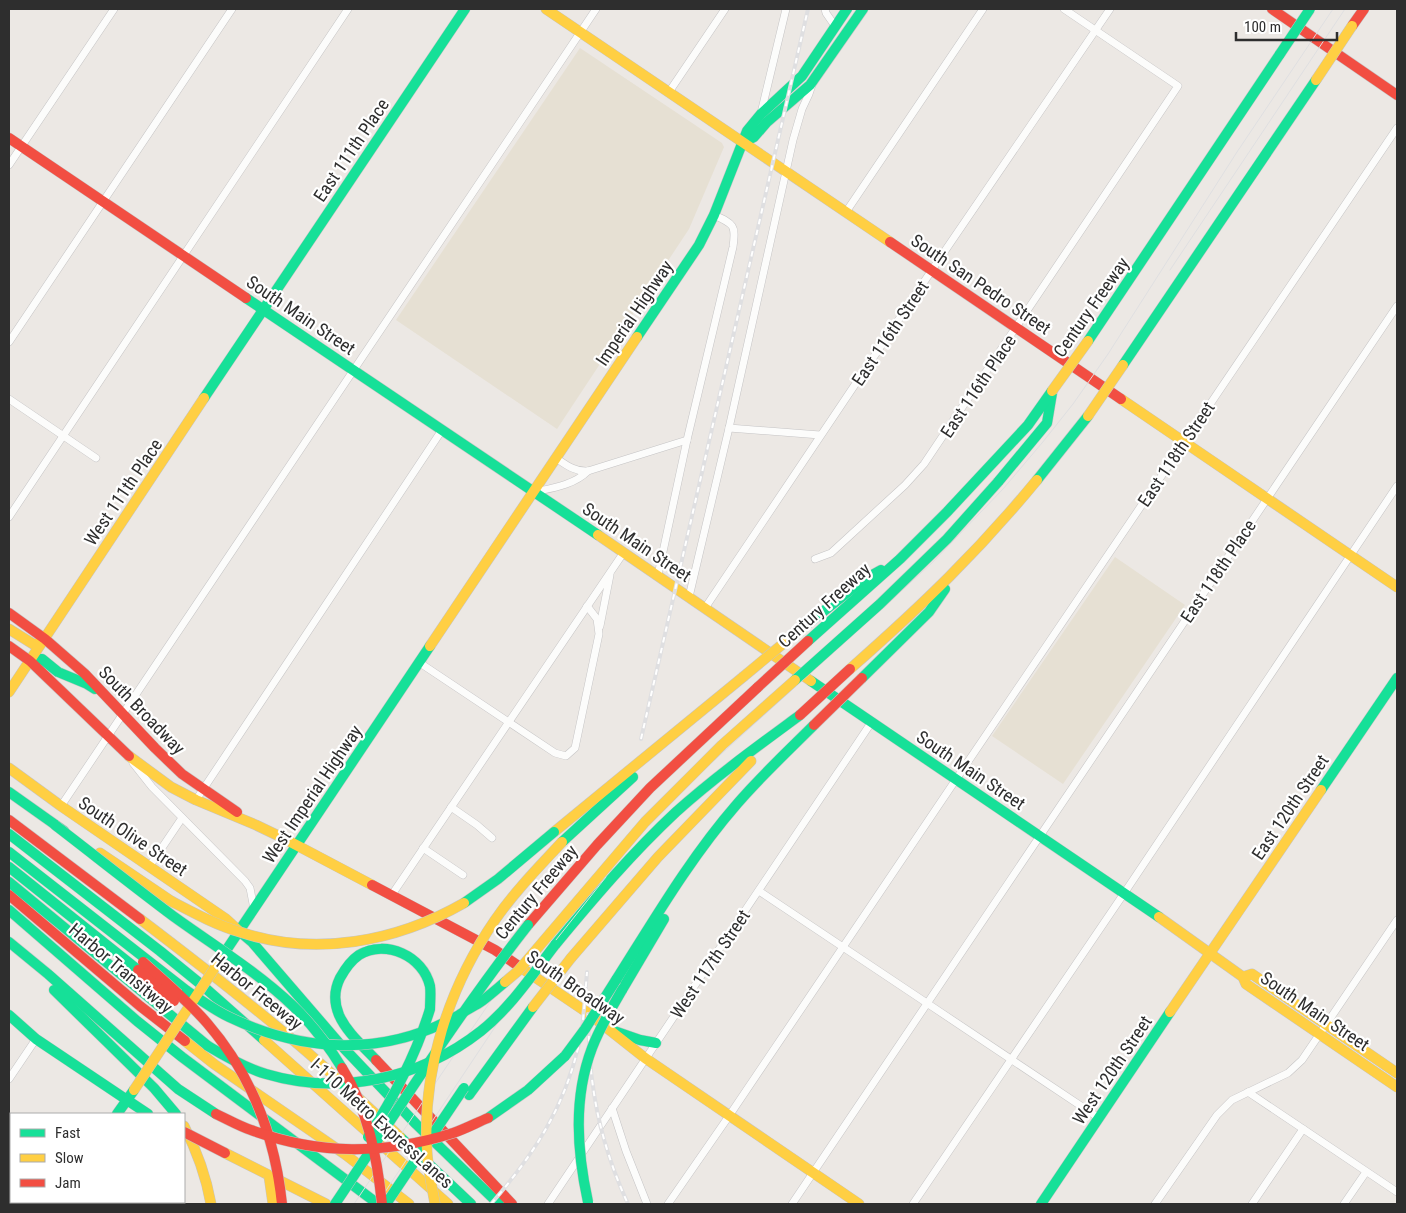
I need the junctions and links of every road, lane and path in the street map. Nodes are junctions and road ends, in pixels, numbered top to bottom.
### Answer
1 (114, 9) edge
2 (232, 9) edge
3 (348, 9) edge
4 (465, 9) edge
5 (546, 9) edge
6 (596, 9) edge
7 (725, 9) edge
8 (786, 9) edge
9 (825, 9) edge
10 (848, 9) edge
11 (863, 9) edge
12 (983, 9) edge
13 (1064, 9) edge
14 (1110, 9) edge
15 (1272, 9) edge
16 (1310, 9) edge
17 (1364, 9) edge
18 (835, 26) junction
19 (1096, 30) junction
20 (581, 32) junction
21 (815, 78) junction
22 (669, 92) junction
23 (1397, 95) edge
24 (760, 114) junction
25 (1397, 128) edge
26 (9, 138) edge
27 (744, 142) junction
28 (21, 146) junction
29 (9, 165) edge
30 (786, 171) junction
31 (103, 202) junction
32 (846, 212) junction
33 (714, 215) junction
34 (183, 256) junction
35 (931, 271) junction
36 (1397, 306) edge
37 (263, 310) junction
38 (1017, 328) junction
39 (9, 342) edge
40 (353, 370) junction
41 (1052, 391) junction
42 (9, 399) edge
43 (729, 428) junction
44 (442, 430) junction
45 (63, 435) junction
46 (820, 435) junction
47 (687, 440) junction
48 (1184, 442) junction
49 (96, 458) dead end
50 (556, 458) junction
51 (588, 471) junction
52 (1397, 486) edge
53 (533, 492) junction
54 (1267, 499) junction
55 (9, 517) edge
56 (624, 552) junction
57 (1350, 555) junction
58 (815, 559) dead end
59 (900, 559) junction
60 (964, 563) junction
61 (611, 571) junction
62 (658, 575) junction
63 (1397, 587) edge
64 (689, 597) junction
65 (588, 606) junction
66 (705, 608) junction
67 (9, 614) edge
68 (9, 629) edge
69 (599, 634) junction
70 (45, 639) junction
71 (9, 646) edge
72 (30, 661) junction
73 (420, 662) junction
74 (1397, 678) edge
75 (9, 692) edge
76 (106, 696) junction
77 (124, 714) junction
78 (800, 715) junction
79 (508, 722) junction
80 (871, 723) junction
81 (108, 736) junction
82 (666, 740) junction
83 (127, 755) junction
84 (776, 764) junction
85 (9, 768) edge
86 (955, 780) junction
87 (203, 789) junction
88 (9, 792) edge
89 (196, 800) junction
90 (61, 806) junction
91 (451, 807) junction
92 (182, 818) junction
93 (9, 820) edge
94 (55, 825) junction
95 (256, 825) junction
96 (9, 834) edge
97 (1040, 836) junction
98 (492, 838) dead end
99 (297, 846) junction
100 (423, 848) junction
101 (9, 852) edge
102 (9, 867) edge
103 (149, 867) junction
104 (463, 875) dead end
105 (9, 882) edge
106 (759, 891) junction
107 (1124, 893) junction
108 (9, 895) edge
109 (391, 896) junction
110 (254, 909) junction
111 (9, 910) edge
112 (1397, 920) edge
113 (239, 931) junction
114 (9, 943) edge
115 (842, 948) junction
116 (1209, 953) junction
117 (1243, 977) junction
118 (203, 986) joint
119 (928, 1003) junction
120 (9, 1015) edge
121 (1326, 1024) junction
122 (609, 1030) junction
123 (1319, 1034) junction
124 (36, 1039) junction
125 (656, 1043) junction
126 (645, 1058) junction
127 (1012, 1060) junction
128 (1397, 1073) edge
129 (9, 1079) edge
130 (1397, 1087) edge
131 (466, 1092) junction
132 (1248, 1092) junction
133 (127, 1100) junction
134 (612, 1108) junction
135 (118, 1113) edge
136 (146, 1113) edge
137 (175, 1113) edge
138 (729, 1116) junction
139 (1099, 1118) junction
140 (185, 1128) edge
141 (1303, 1129) junction
142 (185, 1132) edge
143 (1366, 1172) junction
144 (813, 1173) junction
145 (1397, 1192) edge
146 (589, 1203) edge
147 (211, 1204) edge
148 (273, 1204) edge
149 (282, 1204) edge
150 (326, 1204) edge
151 (335, 1204) edge
152 (378, 1204) edge
153 (382, 1204) edge
154 (386, 1204) edge
155 (396, 1204) edge
156 (409, 1204) edge
157 (435, 1204) edge
158 (448, 1204) edge
159 (471, 1204) edge
160 (500, 1204) edge
161 (512, 1204) edge
162 (548, 1204) edge
163 (647, 1204) edge
164 (668, 1204) edge
165 (792, 1204) edge
166 (859, 1204) edge
167 (914, 1204) edge
168 (1041, 1204) edge
169 (1156, 1204) edge
170 (1252, 1204) edge
171 (1344, 1204) edge

1 - 28 street
2 - 31 street
3 - 34 street
4 - 37 main road, East 111th Place
5 - 20 main road, South San Pedro Street
6 - 20 street
7 - 22 street
8 - 24 street
9 - 18 street
10 - 18 main road, Imperial Highway
11 - 21 main road, Imperial Highway
12 - 32 street
13 - 19 street
14 - 19 street, East 116th Street
15 - 23 main road
16 - 41 main road, Century Freeway, bridge
17 - 60 main road, bridge
18 - 21 main road
18 - 24 main road, Imperial Highway
19 - 35 street, East 116th Street
19 - 38 street, East 116th Place
20 - 22 main road, South San Pedro Street
20 - 40 street
21 - 27 main road, Imperial Highway
21 - 30 street
22 - 27 main road, South San Pedro Street
24 - 27 main road, Imperial Highway
25 - 48 street, East 118th Street
26 - 28 main road, South Main Street
27 - 30 main road, South San Pedro Street
27 - 33 main road, Imperial Highway
28 - 29 street
28 - 31 main road, South Main Street
30 - 32 main road, South San Pedro Street
30 - 43 street
31 - 34 main road, South Main Street
31 - 39 street
32 - 35 main road, South San Pedro Street
33 - 47 street
33 - 50 main road, Imperial Highway
34 - 37 main road, South Main Street
34 - 45 street
35 - 38 main road, South San Pedro Street
35 - 46 street, East 116th Street
36 - 54 street, East 118th Place
37 - 40 main road, South Main Street
37 - 70 main road, West 111th Place
38 - 48 main road, South San Pedro Street
38 - 58 street, East 116th Place
40 - 44 main road, South Main Street
40 - 77 street
41 - 59 main road, Century Freeway
41 - 101 main road, bridge
42 - 45 street
43 - 46 street
43 - 64 street
44 - 53 main road, South Main Street
44 - 87 street
45 - 49 street
45 - 55 street
46 - 66 street, East 116th Street
47 - 51 street
47 - 62 street
48 - 54 main road, South San Pedro Street
48 - 86 street, East 118th Street
50 - 51 street
50 - 53 main road, Imperial Highway
51 - 53 street
52 - 57 street
53 - 56 main road, South Main Street
53 - 73 main road, West Imperial Highway
54 - 57 main road, South San Pedro Street
54 - 97 street, East 118th Place
56 - 61 street
56 - 62 main road, South Main Street
57 - 63 main road, South San Pedro Street
57 - 107 street
59 - 82 main road, bridge
59 - 151 main road, Century Freeway, bridge
60 - 78 main road, bridge
60 - 84 main road, bridge
61 - 65 street
61 - 69 street
62 - 64 main road, South Main Street
64 - 66 main road, South Main Street
65 - 69 street
65 - 79 street
66 - 80 main road, South Main Street
67 - 70 main road, South Broadway
68 - 70 main road
69 - 79 street
70 - 72 main road, West 111th Place
70 - 76 main road, South Broadway
71 - 72 main road, South Broadway
72 - 75 main road, West 111th Place
72 - 76 main road
72 - 81 main road, South Broadway
73 - 79 street
73 - 99 main road, West Imperial Highway
74 - 116 main road, East 120th Street
76 - 77 main road, South Broadway
77 - 81 street
77 - 87 main road, South Broadway
78 - 105 main road, bridge
78 - 131 main road, bridge
79 - 91 street
80 - 86 main road, South Main Street
80 - 106 street, West 117th Street
81 - 83 main road, South Broadway
81 - 90 street
82 - 94 main road, bridge
82 - 157 main road, bridge
83 - 89 main road, South Broadway
83 - 92 street
84 - 114 main road, bridge
84 - 146 main road, bridge
85 - 90 main road, South Olive Street
86 - 97 main road, South Main Street
86 - 115 street, East 118th Street
87 - 89 street
87 - 95 main road, South Broadway
88 - 94 main road
89 - 95 main road, South Broadway
90 - 103 main road, South Olive Street
91 - 98 street
91 - 100 street
92 - 103 street
92 - 110 street
93 - 159 main road, Harbor Freeway
94 - 153 main road, bridge
95 - 99 main road, South Broadway
96 - 118 main road, Harbor Transitway
97 - 107 main road, South Main Street
97 - 119 street, East 118th Place
99 - 109 main road, South Broadway
99 - 110 main road, West Imperial Highway
100 - 104 street
100 - 109 street
101 - 149 main road, bridge
102 - 148 main road, bridge
103 - 113 main road, South Olive Street
106 - 115 street
106 - 125 street, West 117th Street
107 - 116 main road, South Main Street
107 - 127 street
108 - 156 main road, Harbor Transitway
109 - 122 main road, South Broadway
110 - 113 main road, West Imperial Highway
111 - 152 main road
112 - 121 street
113 - 133 main road, West Imperial Highway, bridge
113 - 160 main road, South Olive Street
114 - 137 main road
115 - 119 street
115 - 138 street, East 118th Street
116 - 117 main road, South Main Street
116 - 139 main road, West 120th Street
117 - 121 main road, South Main Street
117 - 123 main road, South Main Street
118 - 158 main road, I-110 Metro ExpressLanes
119 - 127 street
119 - 144 street, East 118th Place
120 - 124 main road
121 - 123 street
121 - 128 main road, South Main Street
122 - 125 main road
122 - 126 main road, South Broadway
123 - 130 main road, South Main Street
123 - 132 street
124 - 129 street
124 - 133 main road
125 - 126 street, West 117th Street
126 - 134 street, West 117th Street
126 - 138 main road, South Broadway
127 - 139 street
127 - 167 street
131 - 154 main road, bridge
131 - 155 main road, bridge
132 - 141 street
132 - 169 street
133 - 135 main road, West Imperial Highway
133 - 136 main road
134 - 162 street, West 117th Street
134 - 163 street
138 - 144 main road, South Broadway
138 - 164 street, East 118th Street
139 - 168 main road, West 120th Street
140 - 147 main road
141 - 143 street
141 - 170 street
142 - 150 main road, bridge
143 - 145 street
143 - 171 street
144 - 165 street, East 118th Place
144 - 166 main road, South Broadway
150 - 161 main road, bridge

